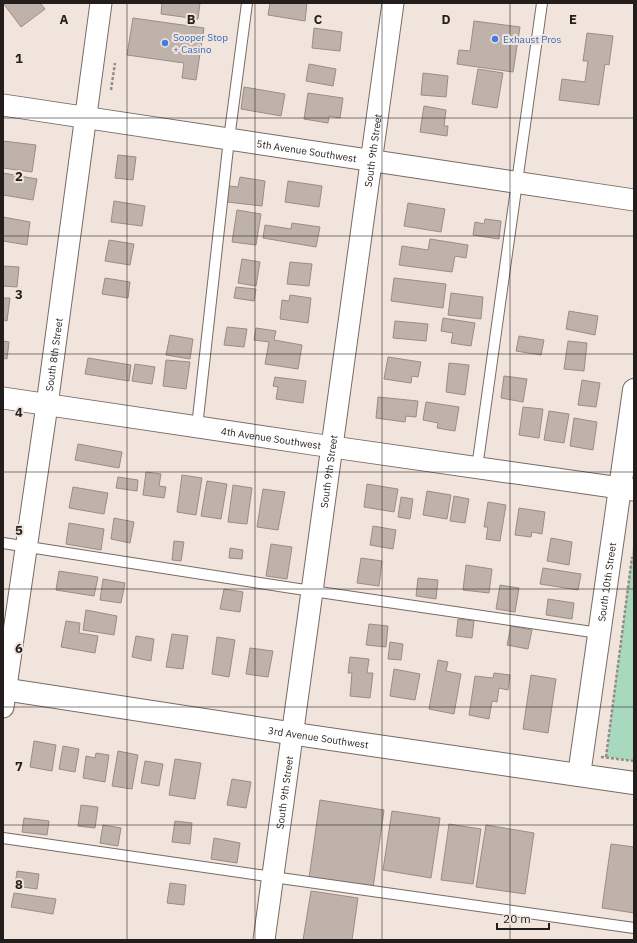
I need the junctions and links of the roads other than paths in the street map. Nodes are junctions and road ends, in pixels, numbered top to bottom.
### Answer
1 (101, 3) edge
2 (247, 3) edge
3 (393, 3) edge
4 (542, 3) edge
5 (3, 105) edge
6 (86, 117) junction
7 (230, 139) junction
8 (372, 160) junction
9 (518, 182) junction
10 (634, 200) edge
11 (634, 390) edge
12 (3, 398) edge
13 (47, 405) junction
14 (197, 427) junction
15 (332, 447) junction
16 (477, 468) junction
17 (627, 489) edge
18 (3, 543) edge
19 (27, 547) junction
20 (312, 590) junction
21 (599, 633) junction
22 (4, 695) edge
23 (292, 733) junction
24 (579, 775) junction
25 (634, 783) edge
26 (3, 838) edge
27 (273, 877) junction
28 (634, 928) edge
29 (264, 940) edge

1 - 6 street, South 8th Street
2 - 7 lane
3 - 8 street, South 9th Street
4 - 9 lane
5 - 6 street, 5th Avenue Southwest
6 - 7 street, 5th Avenue Southwest
6 - 13 street, South 8th Street
7 - 8 street, 5th Avenue Southwest
7 - 14 lane
8 - 9 street, 5th Avenue Southwest
8 - 15 street, South 9th Street
9 - 10 street, 5th Avenue Southwest
9 - 16 lane
11 - 17 street, South 10th Street
12 - 13 street, 4th Avenue Southwest
13 - 14 street, 4th Avenue Southwest
13 - 19 street, South 8th Street
14 - 15 street, 4th Avenue Southwest
15 - 16 street, 4th Avenue Southwest
15 - 20 street, South 9th Street
16 - 17 street, 4th Avenue Southwest
17 - 21 street, South 10th Street
18 - 19 lane
19 - 20 lane
19 - 22 street, South 8th Street
20 - 21 lane
20 - 23 street, South 9th Street
21 - 24 street, South 10th Street
22 - 23 street, 3rd Avenue Southwest
23 - 24 street, 3rd Avenue Southwest
23 - 27 street, South 9th Street
24 - 25 street, 3rd Avenue Southwest
26 - 27 lane
27 - 28 lane
27 - 29 street, South 9th Street

